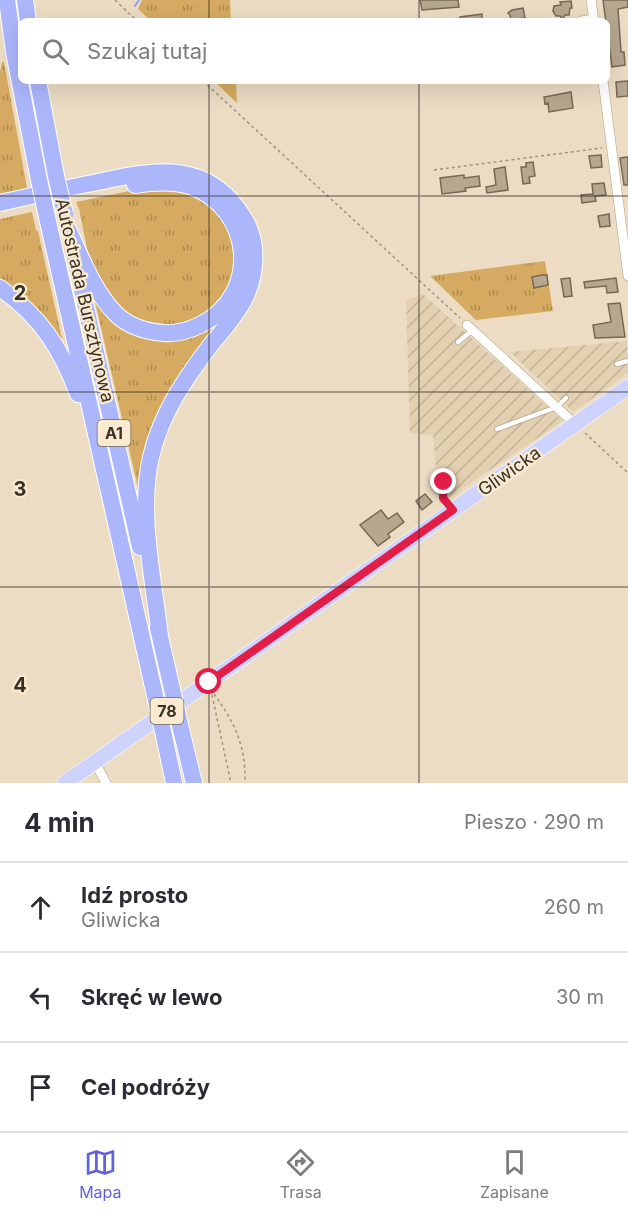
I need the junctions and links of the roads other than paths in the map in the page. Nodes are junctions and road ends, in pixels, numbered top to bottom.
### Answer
1 (7, 0) edge
2 (25, 0) edge
3 (591, 0) edge
4 (28, 18) edge
5 (594, 18) edge
6 (18, 72) edge
7 (20, 84) edge
8 (39, 84) edge
9 (603, 84) edge
10 (0, 203) edge
11 (0, 214) edge
12 (66, 221) junction
13 (628, 276) edge
14 (0, 288) edge
15 (470, 328) joint
16 (458, 342) dead end
17 (628, 361) edge
18 (617, 364) dead end
19 (628, 387) edge
20 (566, 398) dead end
21 (557, 407) junction
22 (575, 424) junction
23 (497, 429) dead end
24 (99, 451) junction
25 (444, 482) dead end
26 (453, 510) junction
27 (160, 637) junction
28 (95, 762) junction
29 (65, 783) edge
30 (106, 783) edge
31 (174, 783) edge
32 (194, 783) edge

1 - 6 highway, Autostrada Bursztynowa / A1, bridge
2 - 4 highway
3 - 5 street
7 - 24 highway, Autostrada Bursztynowa / A1, bridge
8 - 12 highway, Autostrada Bursztynowa / A1, bridge
9 - 13 street
10 - 27 highway
11 - 12 highway
12 - 27 highway, Autostrada Bursztynowa / A1
14 - 24 highway
15 - 16 lane
15 - 21 street
17 - 18 lane
19 - 22 main road, Gliwicka / 78
20 - 21 lane
21 - 22 street
21 - 23 lane
22 - 26 main road, Gliwicka / 78
24 - 31 highway, Autostrada Bursztynowa / A1, bridge
25 - 26 lane
26 - 28 main road, Gliwicka / 78
27 - 32 highway, Autostrada Bursztynowa / A1, bridge
28 - 29 main road, Gliwicka / 78
28 - 30 street

